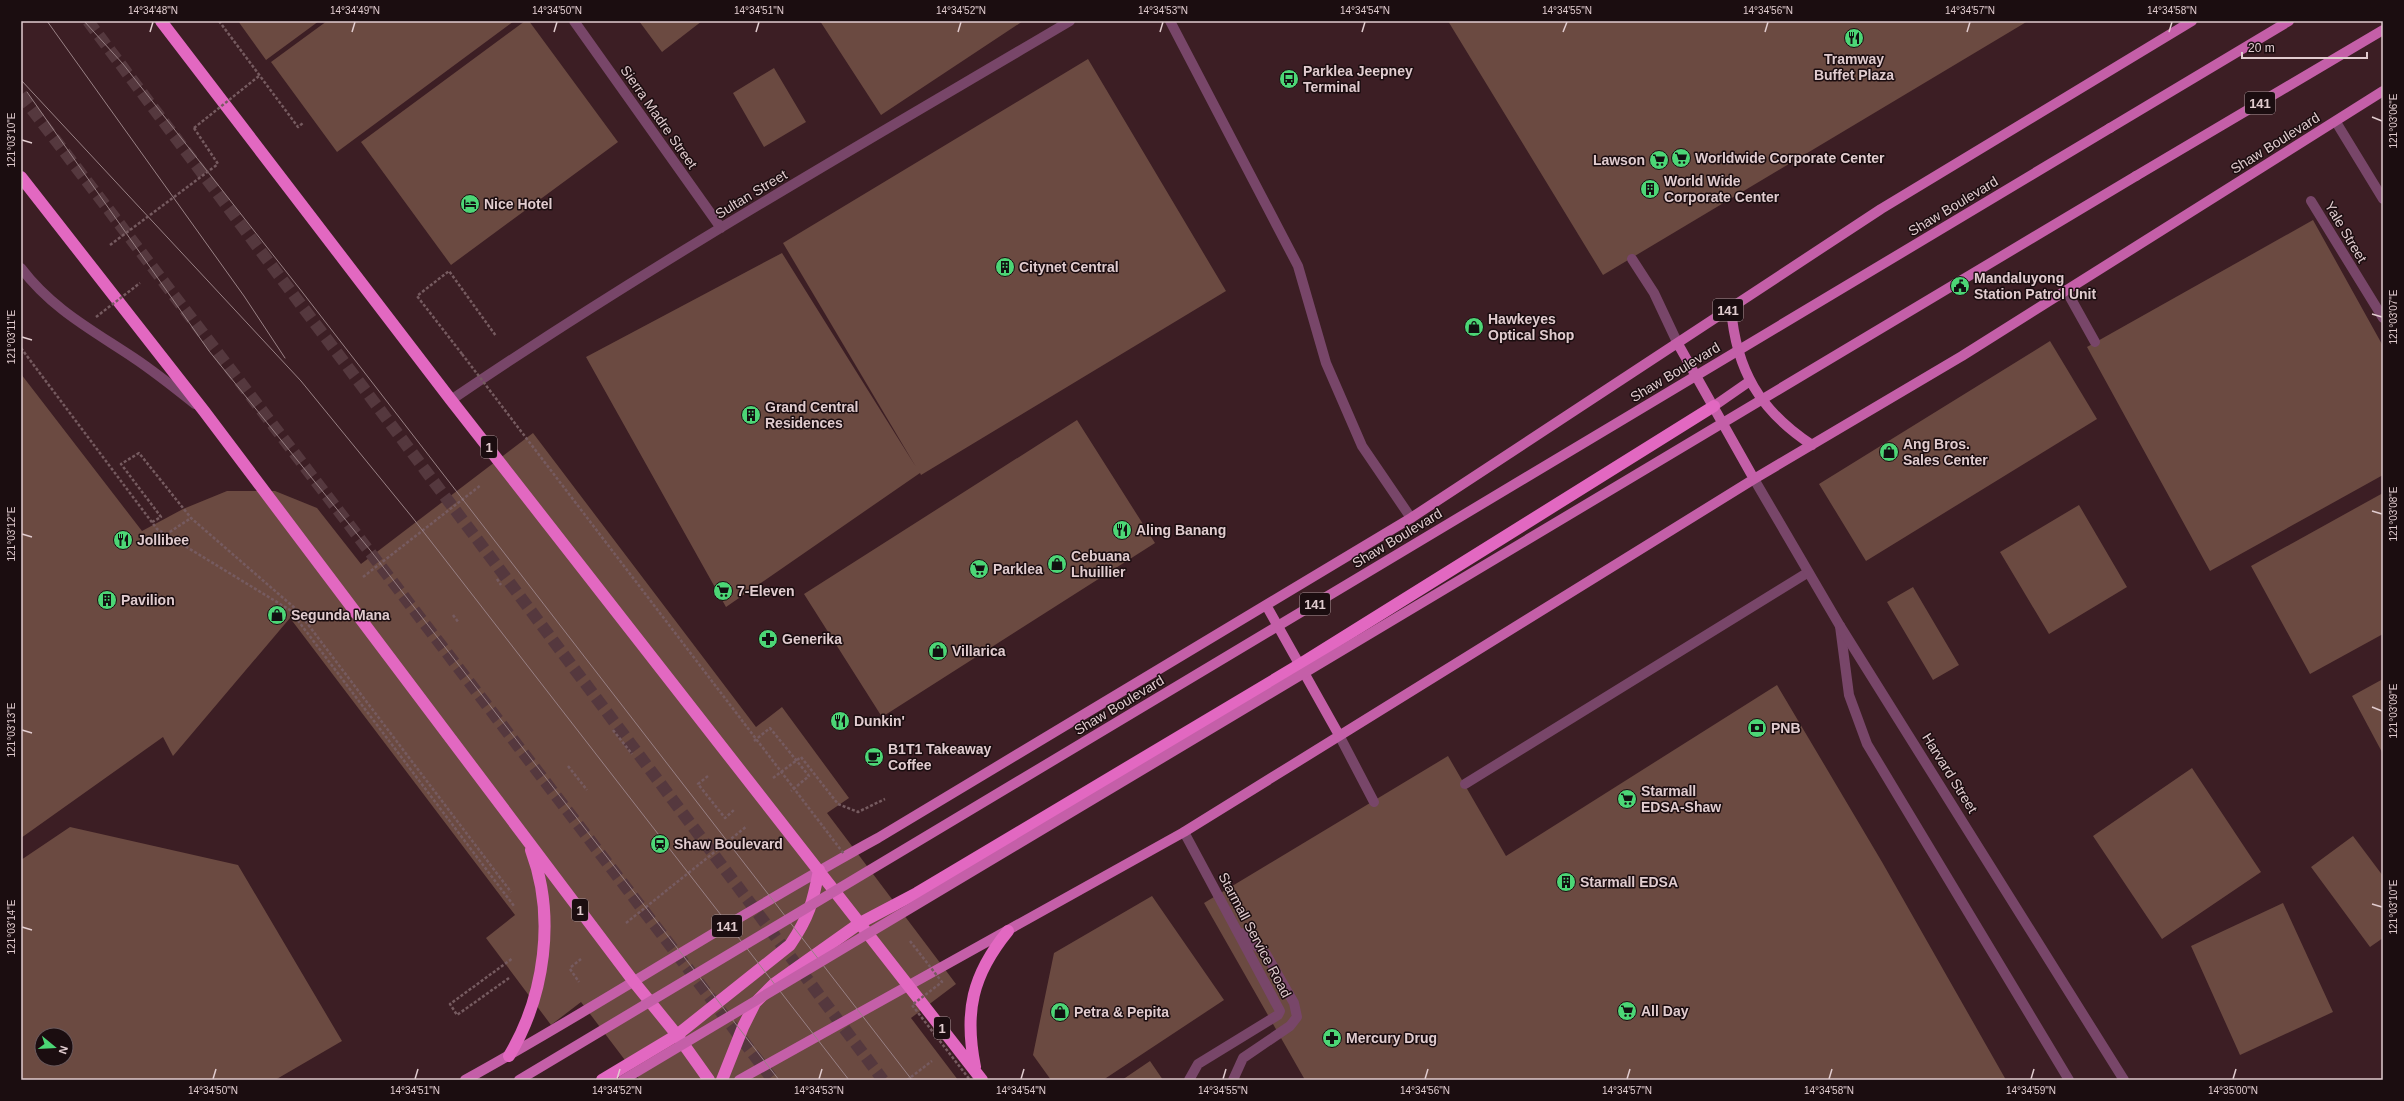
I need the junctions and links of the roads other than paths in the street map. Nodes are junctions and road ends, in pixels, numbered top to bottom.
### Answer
1 (161, 21) edge
2 (574, 21) edge
3 (1070, 21) edge
4 (1170, 21) edge
5 (2192, 21) edge
6 (2290, 21) edge
7 (2383, 30) edge
8 (2383, 91) edge
9 (2336, 122) junction
10 (21, 177) edge
11 (2383, 198) edge
12 (2311, 201) dead end
13 (721, 228) junction
14 (1632, 259) dead end
15 (21, 268) edge
16 (2066, 290) junction
17 (1731, 308) junction
18 (2383, 318) edge
19 (2096, 342) dead end
20 (1678, 344) junction
21 (1750, 381) junction
22 (451, 400) junction
23 (1714, 406) junction
24 (204, 411) junction
25 (1812, 445) junction
26 (1754, 479) junction
27 (1412, 518) junction
28 (1808, 573) junction
29 (1266, 605) junction
30 (1840, 626) junction
31 (1299, 665) junction
32 (1339, 736) junction
33 (1465, 784) dead end
34 (1374, 802) dead end
35 (1184, 832) junction
36 (526, 838) junction
37 (819, 870) junction
38 (860, 923) junction
39 (1236, 929) junction
40 (1008, 931) junction
41 (634, 982) junction
42 (909, 985) junction
43 (677, 1035) junction
44 (509, 1056) junction
45 (976, 1077) edge
46 (465, 1080) edge
47 (519, 1080) edge
48 (602, 1080) edge
49 (623, 1080) edge
50 (709, 1080) edge
51 (722, 1080) edge
52 (739, 1080) edge
53 (1188, 1080) edge
54 (1233, 1080) edge
55 (2069, 1080) edge
56 (2124, 1080) edge

1 - 22 highway, 1
2 - 13 street, Sierra Madre Street
3 - 13 street, Sultan Street
4 - 27 street
5 - 17 main road, Shaw Boulevard / 141
6 - 47 main road, Shaw Boulevard / 141, bridge
7 - 49 main road, 141, bridge
8 - 9 main road, Shaw Boulevard
9 - 11 street
9 - 16 main road, Shaw Boulevard
10 - 24 highway, 1
12 - 18 street, Yale Street
13 - 22 street, Sultan Street
14 - 20 street
15 - 24 street
16 - 19 street
16 - 25 main road, Shaw Boulevard
17 - 20 main road, Shaw Boulevard / 141
17 - 21 main road
20 - 23 main road
20 - 27 main road, Shaw Boulevard / 141
21 - 23 main road
21 - 25 main road
22 - 37 highway, 1
23 - 26 main road
23 - 31 highway
24 - 36 highway, 1
25 - 26 main road, Shaw Boulevard
26 - 28 street, Harvard Street
26 - 32 main road, Shaw Boulevard
27 - 29 main road, Shaw Boulevard / 141
28 - 30 street, Harvard Street
28 - 33 street
29 - 31 main road
29 - 37 main road, Shaw Boulevard / 141
30 - 55 street
30 - 56 street, Harvard Street
31 - 32 main road
31 - 38 highway
32 - 34 street
32 - 35 main road, Shaw Boulevard
35 - 39 street, Starmall Service Road
35 - 40 main road, Shaw Boulevard
36 - 41 highway, 1
36 - 44 highway
37 - 38 highway, 1
37 - 41 main road, Shaw Boulevard / 141
37 - 43 highway
38 - 42 highway, 1
38 - 51 highway
39 - 53 street, Starmall Service Road
39 - 54 street
40 - 42 main road, Shaw Boulevard
40 - 45 highway
41 - 43 highway, 1
41 - 44 main road, Shaw Boulevard / 141
42 - 45 highway, 1
42 - 52 main road, Shaw Boulevard
43 - 48 highway
43 - 50 highway, 1
44 - 46 main road, Shaw Boulevard / 141

